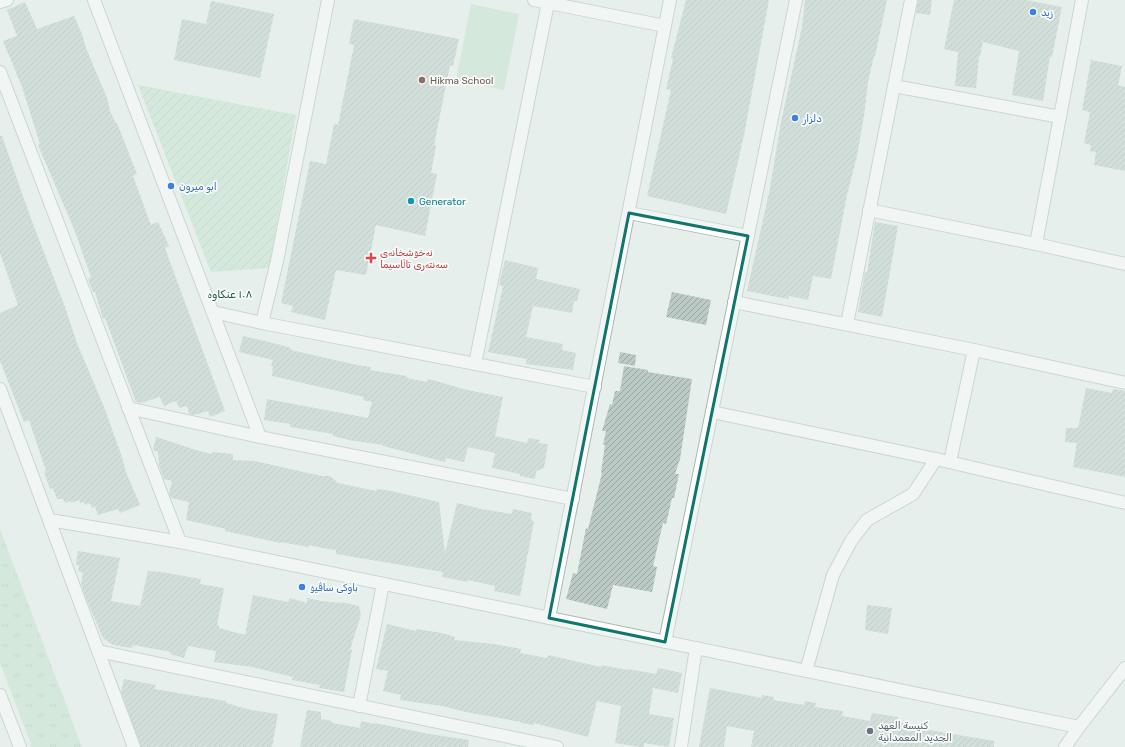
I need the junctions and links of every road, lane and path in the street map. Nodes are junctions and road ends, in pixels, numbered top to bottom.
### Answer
1 (7, 0) edge
2 (94, 0) edge
3 (328, 0) edge
4 (534, 0) edge
5 (670, 0) edge
6 (796, 0) edge
7 (911, 0) edge
8 (1082, 0) edge
9 (0, 2) edge
10 (548, 3) junction
11 (665, 26) junction
12 (0, 72) edge
13 (894, 86) junction
14 (3, 90) edge
15 (1060, 117) junction
16 (869, 210) junction
17 (629, 212) junction
18 (748, 236) junction
19 (1036, 244) junction
20 (1125, 264) edge
21 (734, 302) junction
22 (213, 312) junction
23 (262, 323) junction
24 (847, 324) junction
25 (974, 350) junction
26 (475, 364) junction
27 (1125, 383) edge
28 (594, 387) junction
29 (0, 389) edge
30 (128, 408) junction
31 (712, 412) junction
32 (260, 437) junction
33 (936, 459) junction
34 (950, 462) junction
35 (573, 499) junction
36 (1125, 502) edge
37 (50, 520) junction
38 (180, 542) junction
39 (383, 584) junction
40 (550, 618) junction
41 (665, 642) junction
42 (696, 648) junction
43 (98, 651) junction
44 (1125, 668) edge
45 (806, 671) junction
46 (0, 695) edge
47 (358, 706) junction
48 (1079, 727) junction
49 (519, 743) edge
50 (20, 747) edge
51 (134, 747) edge
52 (557, 747) edge
53 (681, 747) edge
54 (1065, 747) edge

1 - 9 street
2 - 22 street
3 - 23 street
4 - 10 street
5 - 11 street
6 - 18 street
7 - 13 street
8 - 15 street
10 - 11 street
10 - 26 street
11 - 17 street
12 - 14 street
13 - 15 street
13 - 16 street
14 - 30 street
15 - 19 street
16 - 19 street
16 - 24 street
17 - 18 street
17 - 28 street
18 - 21 street
19 - 20 street
21 - 24 street
21 - 31 street
22 - 23 street
22 - 32 street
23 - 26 street
24 - 25 street
25 - 27 street
25 - 34 street
26 - 28 street
28 - 35 street
29 - 37 street
30 - 32 street
30 - 38 street
31 - 33 street
31 - 41 street
32 - 35 street
33 - 34 street
33 - 45 street
34 - 36 street
35 - 40 street
37 - 38 street
37 - 43 street
38 - 39 street
39 - 40 street
39 - 47 street
40 - 41 street
41 - 42 street
42 - 45 street
42 - 53 street
43 - 47 street
43 - 51 street
44 - 48 street
45 - 48 street
46 - 50 street
47 - 49 street
48 - 54 street
49 - 52 street

